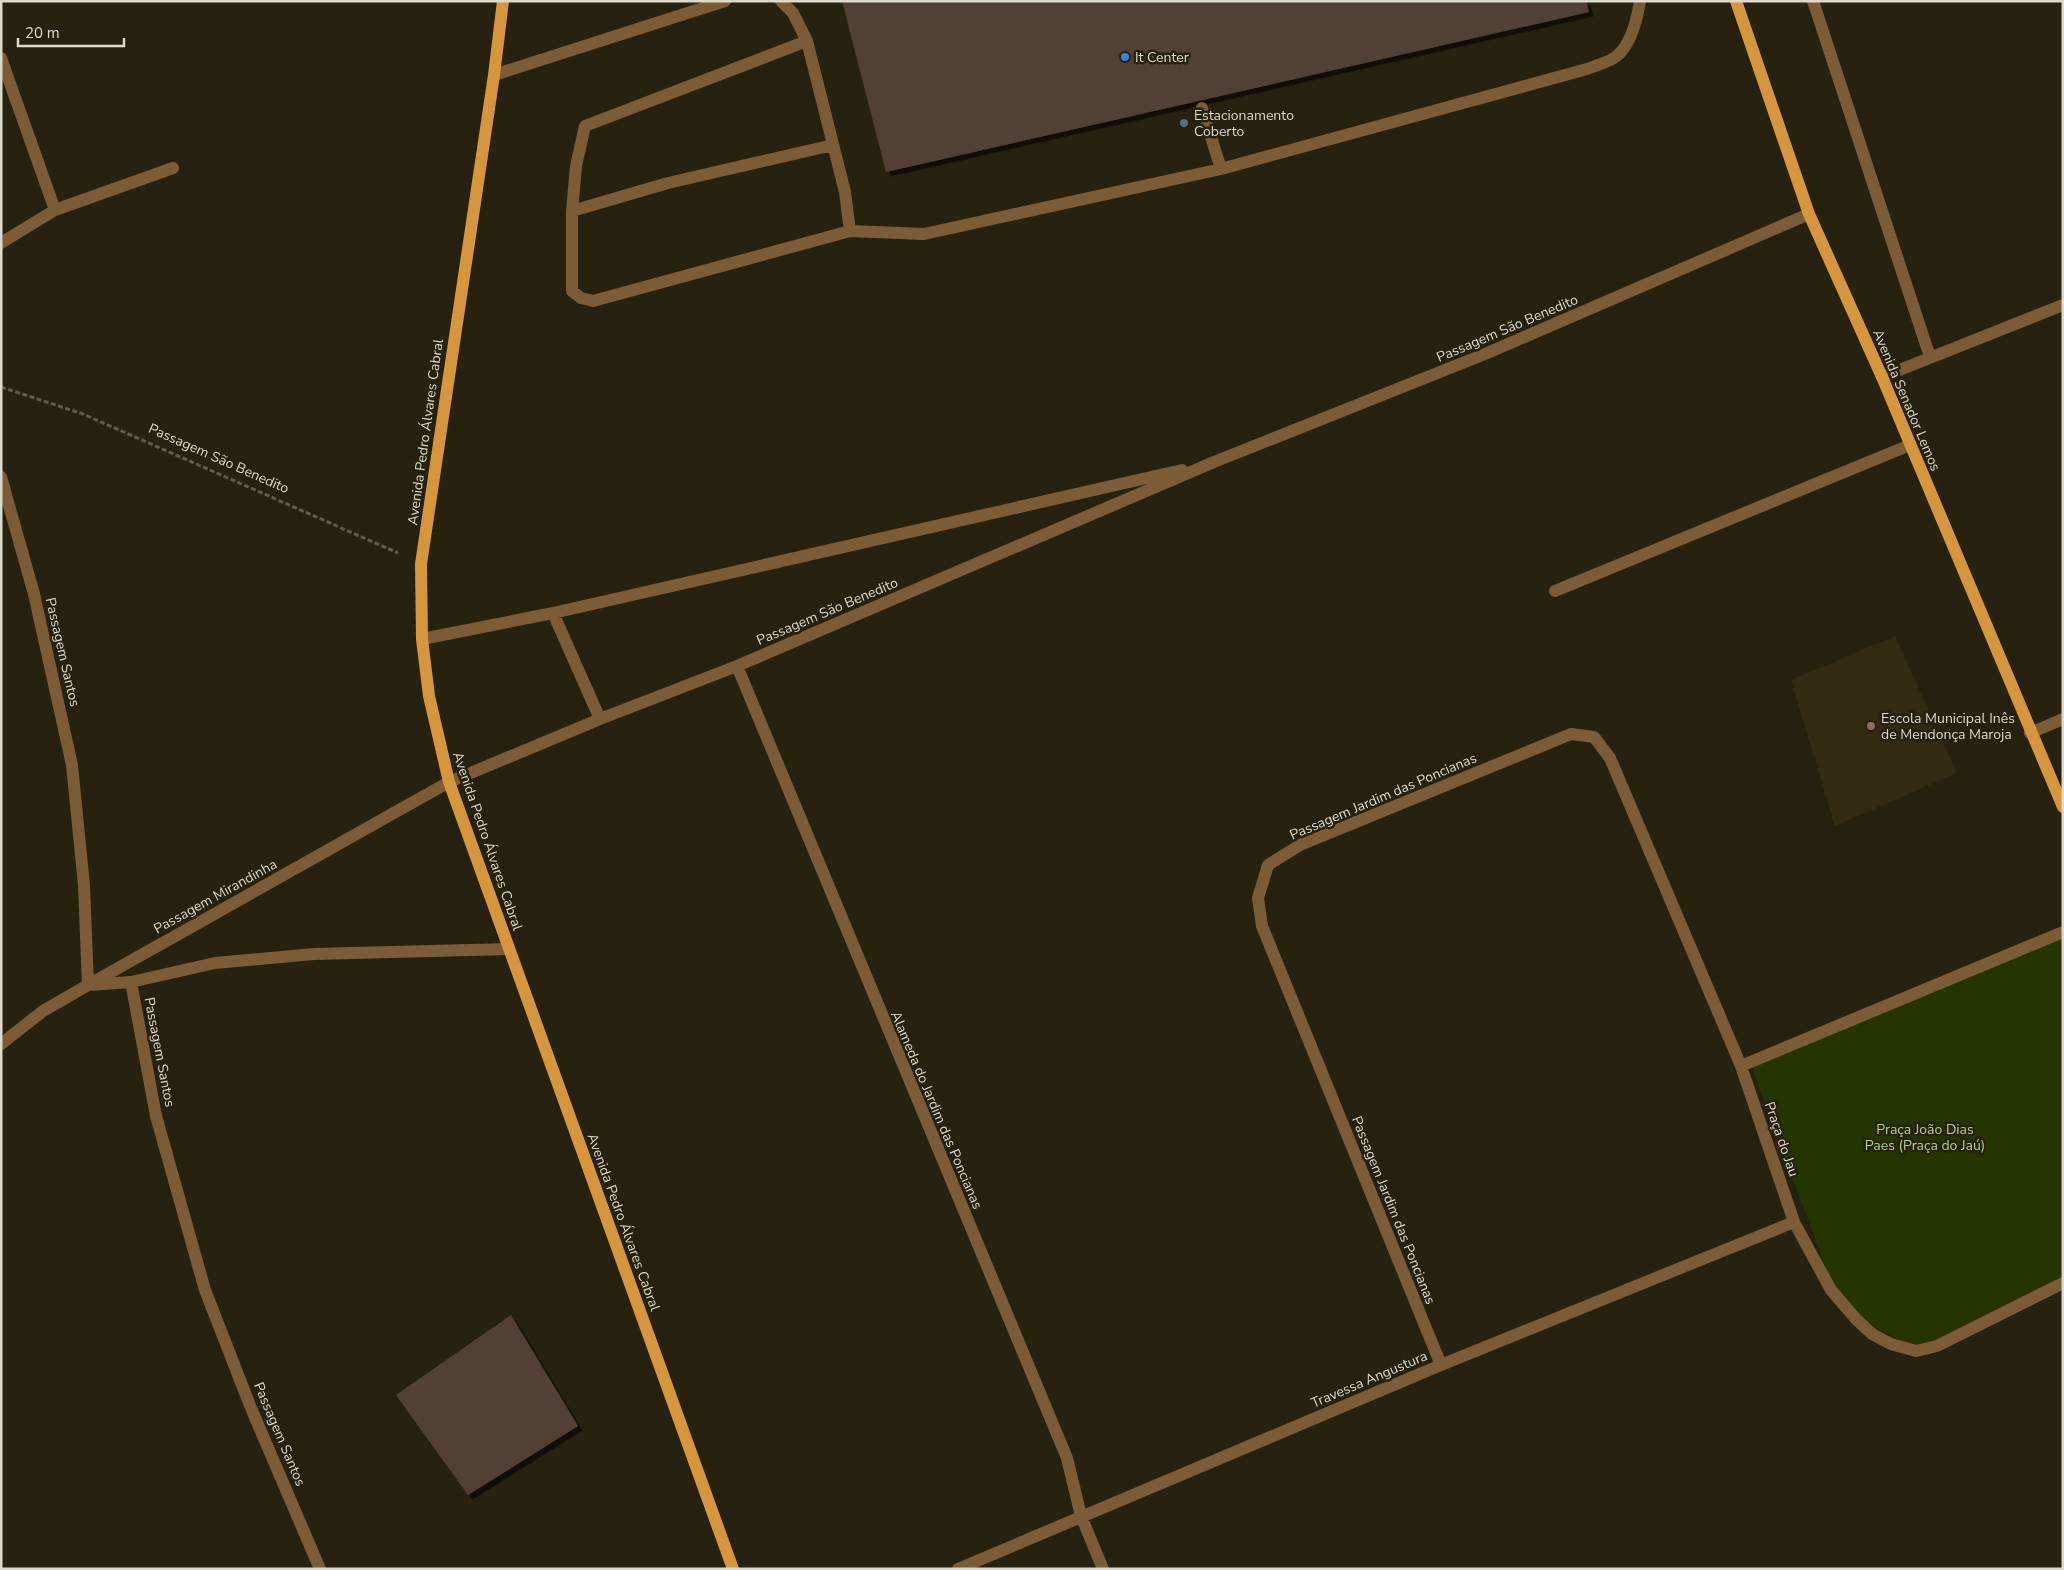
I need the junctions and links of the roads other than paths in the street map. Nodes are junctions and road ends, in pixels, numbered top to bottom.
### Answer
1 (503, 1) edge
2 (725, 1) edge
3 (781, 1) edge
4 (1640, 1) edge
5 (1736, 1) edge
6 (1813, 1) edge
7 (693, 6) edge
8 (807, 42) junction
9 (1, 58) edge
10 (494, 75) junction
11 (1202, 108) dead end
12 (833, 145) junction
13 (173, 168) dead end
14 (1221, 169) junction
15 (55, 210) junction
16 (572, 211) junction
17 (1809, 214) junction
18 (850, 231) junction
19 (1, 243) edge
20 (2063, 305) edge
21 (1930, 357) junction
22 (1882, 377) junction
23 (1910, 445) junction
24 (1214, 462) junction
25 (1, 477) edge
26 (1555, 591) dead end
27 (553, 613) junction
28 (422, 639) junction
29 (737, 666) junction
30 (600, 719) junction
31 (2063, 719) edge
32 (2030, 733) junction
33 (449, 782) junction
34 (2063, 807) edge
35 (2063, 932) edge
36 (509, 948) junction
37 (131, 982) junction
38 (88, 985) junction
39 (1, 1044) edge
40 (1741, 1066) junction
41 (1794, 1222) junction
42 (2063, 1283) edge
43 (1441, 1364) junction
44 (1081, 1516) junction
45 (320, 1569) edge
46 (733, 1569) edge
47 (958, 1569) edge
48 (1103, 1569) edge

1 - 10 main road, Avenida Pedro Álvares Cabral
2 - 7 street
3 - 8 street
4 - 14 street
5 - 17 main road, Avenida Senador Lemos
6 - 21 street
7 - 10 street
8 - 12 street
8 - 16 street
9 - 15 street
10 - 28 main road, Avenida Pedro Álvares Cabral
11 - 14 street
12 - 16 street
12 - 18 street
13 - 15 street
14 - 18 street
15 - 19 street
16 - 18 street
17 - 22 main road, Avenida Senador Lemos
17 - 24 street, Passagem São Benedito
20 - 21 street
21 - 22 street
22 - 23 main road, Avenida Senador Lemos
23 - 26 street
23 - 32 main road, Avenida Senador Lemos
24 - 27 street, Passagem São Benedito
24 - 29 street, Passagem São Benedito
25 - 38 street, Passagem Santos
27 - 28 street, Passagem São Benedito
27 - 30 street
28 - 33 main road, Avenida Pedro Álvares Cabral
29 - 30 street, Passagem São Benedito
29 - 44 street, Alameda do Jardim das Poncianas
30 - 33 street, Passagem São Benedito
31 - 32 street
32 - 34 main road, Avenida Senador Lemos
33 - 36 main road, Avenida Pedro Álvares Cabral
33 - 38 street, Passagem Mirandinha
35 - 40 street
36 - 37 street
36 - 46 main road, Avenida Pedro Álvares Cabral
37 - 38 street, Passagem Santos
37 - 45 street, Passagem Santos
38 - 39 street, Passagem Mirandinha
40 - 41 street, Praça do Jau
40 - 43 street, Passagem Jardim das Poncianas
41 - 42 street, Praça do Jau
41 - 43 street, Travessa Angustura
43 - 44 street, Travessa Angustura
44 - 47 street, Travessa Angustura
44 - 48 street, Alameda do Jardim das Poncianas

